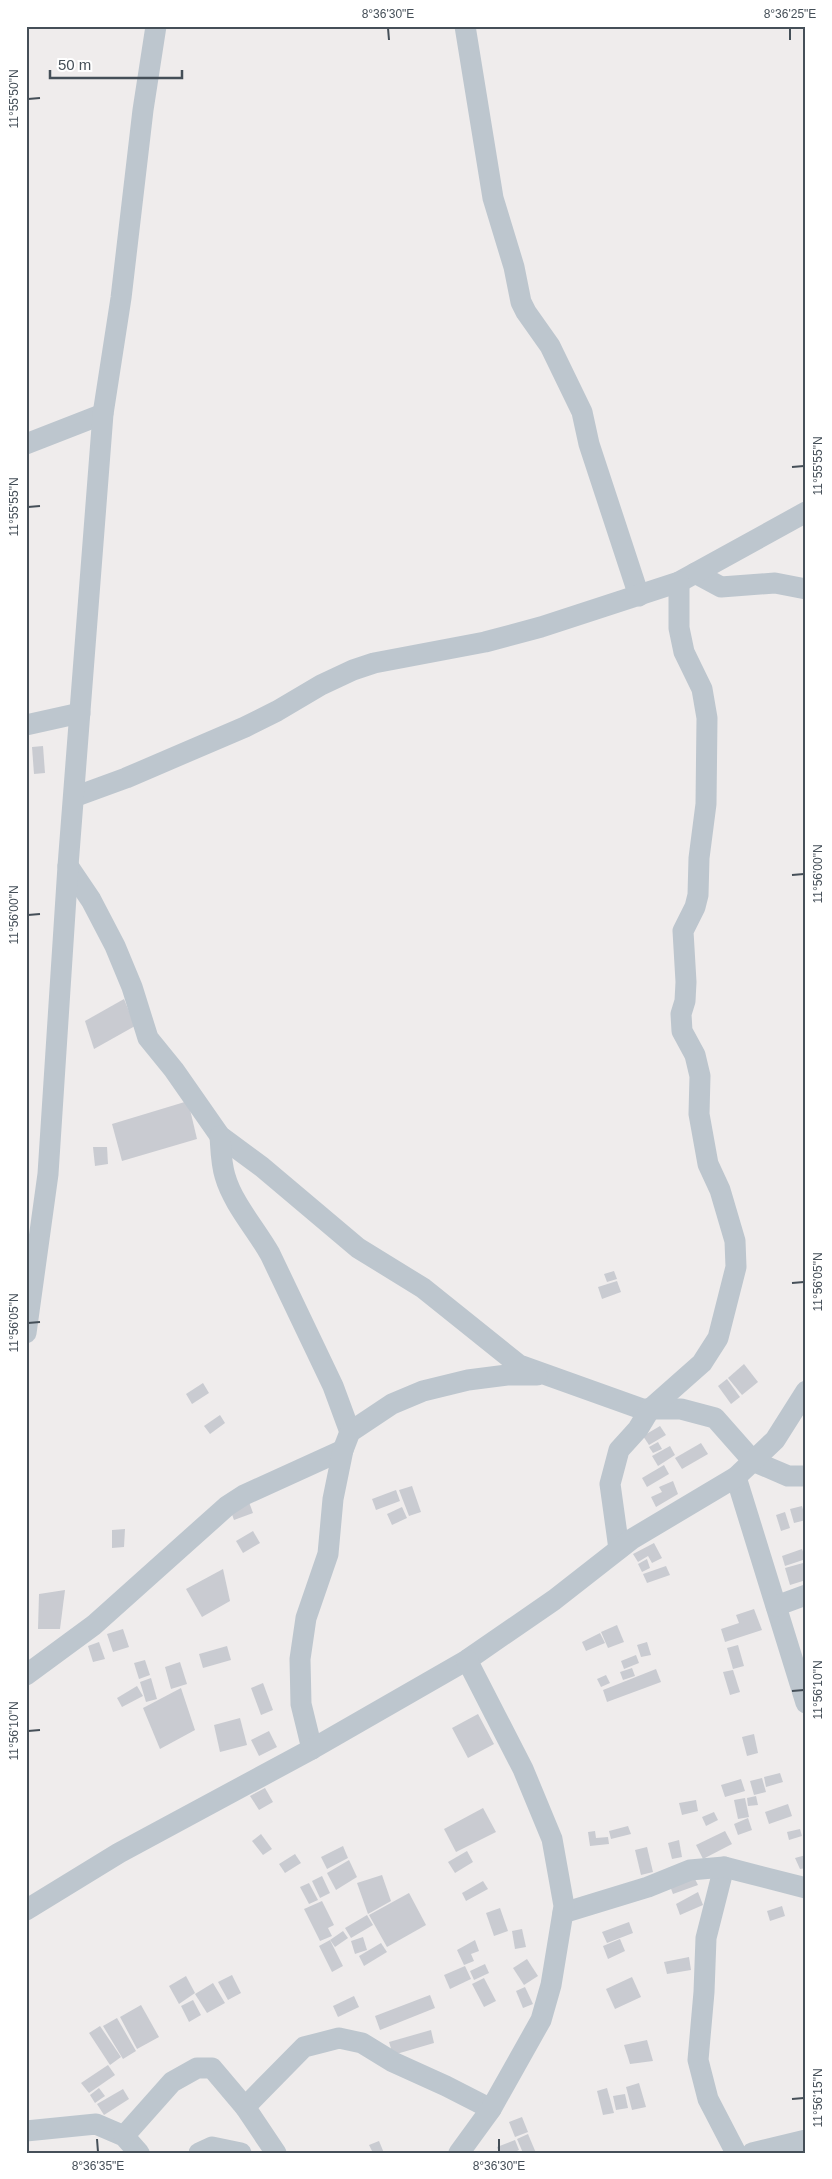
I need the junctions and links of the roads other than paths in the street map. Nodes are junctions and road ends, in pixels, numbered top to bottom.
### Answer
1 (156, 26) edge
2 (465, 26) edge
3 (104, 414) junction
4 (26, 444) edge
5 (806, 512) edge
6 (687, 578) junction
7 (806, 589) edge
8 (639, 596) junction
9 (80, 713) junction
10 (26, 725) edge
11 (74, 797) junction
12 (68, 866) junction
13 (220, 1136) junction
14 (28, 1298) edge
15 (26, 1333) edge
16 (542, 1375) junction
17 (806, 1391) edge
18 (650, 1409) junction
19 (346, 1441) junction
20 (753, 1461) junction
21 (806, 1476) edge
22 (736, 1477) junction
23 (619, 1549) junction
24 (806, 1595) edge
25 (776, 1606) junction
26 (467, 1660) junction
27 (26, 1675) edge
28 (806, 1703) edge
29 (312, 1749) junction
30 (724, 1867) junction
31 (806, 1888) edge
32 (26, 1910) edge
33 (563, 1913) junction
34 (245, 2107) junction
35 (491, 2109) junction
36 (26, 2131) edge
37 (124, 2136) junction
38 (806, 2140) edge
39 (139, 2153) edge
40 (200, 2153) edge
41 (241, 2153) edge
42 (276, 2153) edge
43 (459, 2153) edge
44 (736, 2153) edge
45 (752, 2153) edge

1 - 3 street
2 - 8 street
3 - 4 street
3 - 9 street
5 - 6 street
6 - 7 street
6 - 8 street
6 - 18 street
8 - 11 street
9 - 10 street
9 - 11 street
11 - 12 street
12 - 13 street
12 - 14 street
13 - 16 street
13 - 19 street
14 - 15 street
16 - 18 street
16 - 19 street
17 - 20 street
18 - 20 street
18 - 23 street
19 - 27 street
19 - 29 street
20 - 21 street
20 - 22 street
22 - 23 street
22 - 25 street
23 - 26 street
24 - 25 street
25 - 28 street
26 - 29 street
26 - 33 street
29 - 32 street
30 - 31 street
30 - 33 street
30 - 44 street
33 - 35 street
34 - 35 street
34 - 37 street
34 - 42 street
35 - 43 street
36 - 37 street
37 - 39 street
38 - 45 street
40 - 41 street

